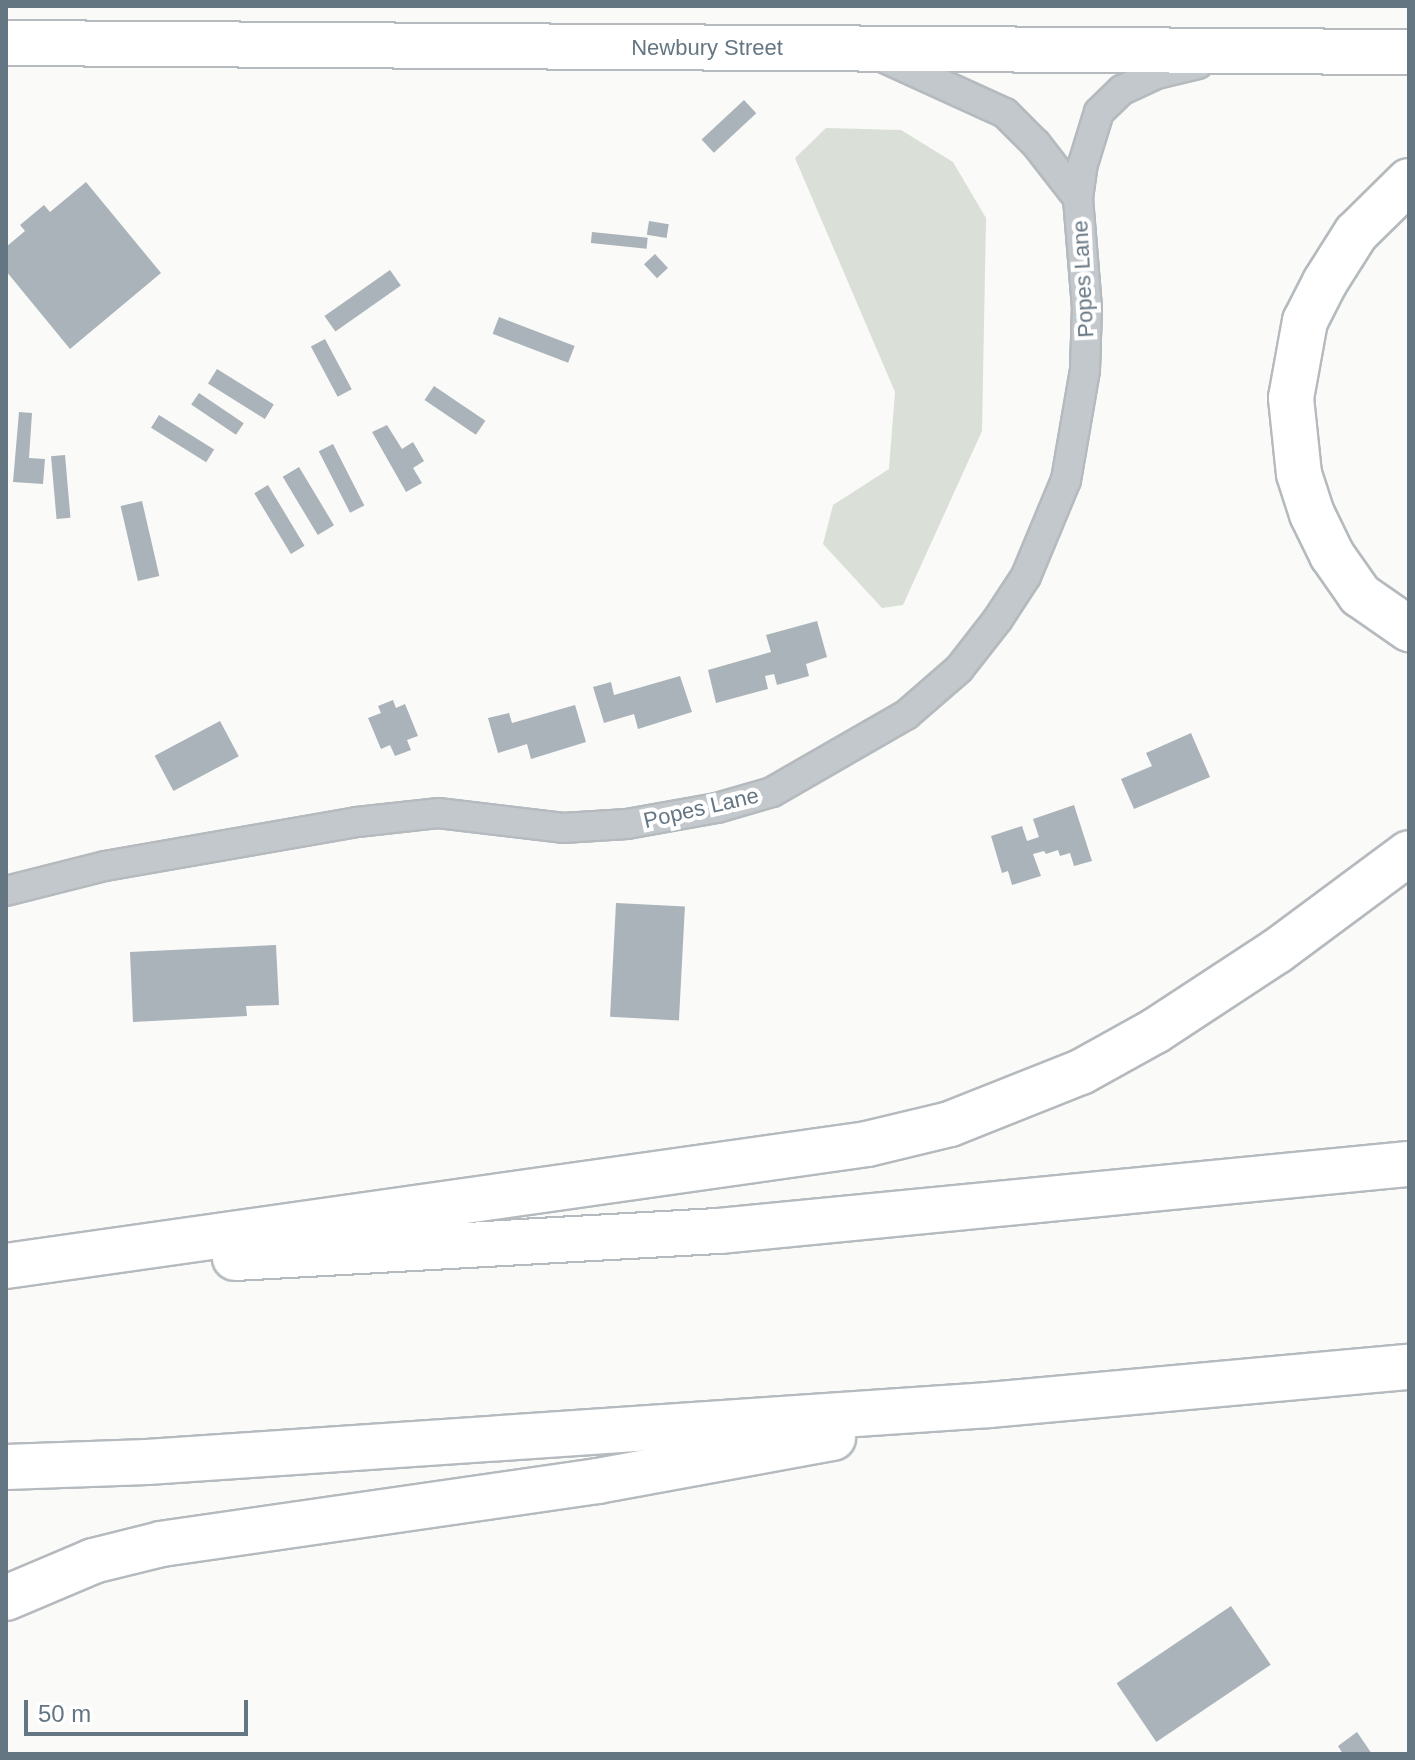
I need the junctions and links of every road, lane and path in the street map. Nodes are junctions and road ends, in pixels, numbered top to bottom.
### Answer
1 (6, 43) edge
2 (864, 49) junction
3 (1241, 51) junction
4 (1409, 52) edge
5 (1409, 181) edge
6 (1078, 198) junction
7 (1409, 629) edge
8 (1409, 853) edge
9 (6, 891) edge
10 (1409, 1164) edge
11 (6, 1268) edge
12 (1409, 1367) edge
13 (989, 1405) junction
14 (6, 1467) edge
15 (6, 1598) edge

1 - 2 main road, Newbury Street
2 - 3 main road, Newbury Street
2 - 6 street, Popes Lane
3 - 4 main road, Newbury Street
3 - 6 street, Popes Lane
5 - 7 main road
6 - 9 street, Popes Lane
8 - 11 main road
10 - 11 main road
12 - 13 main road
13 - 14 main road
13 - 15 main road

